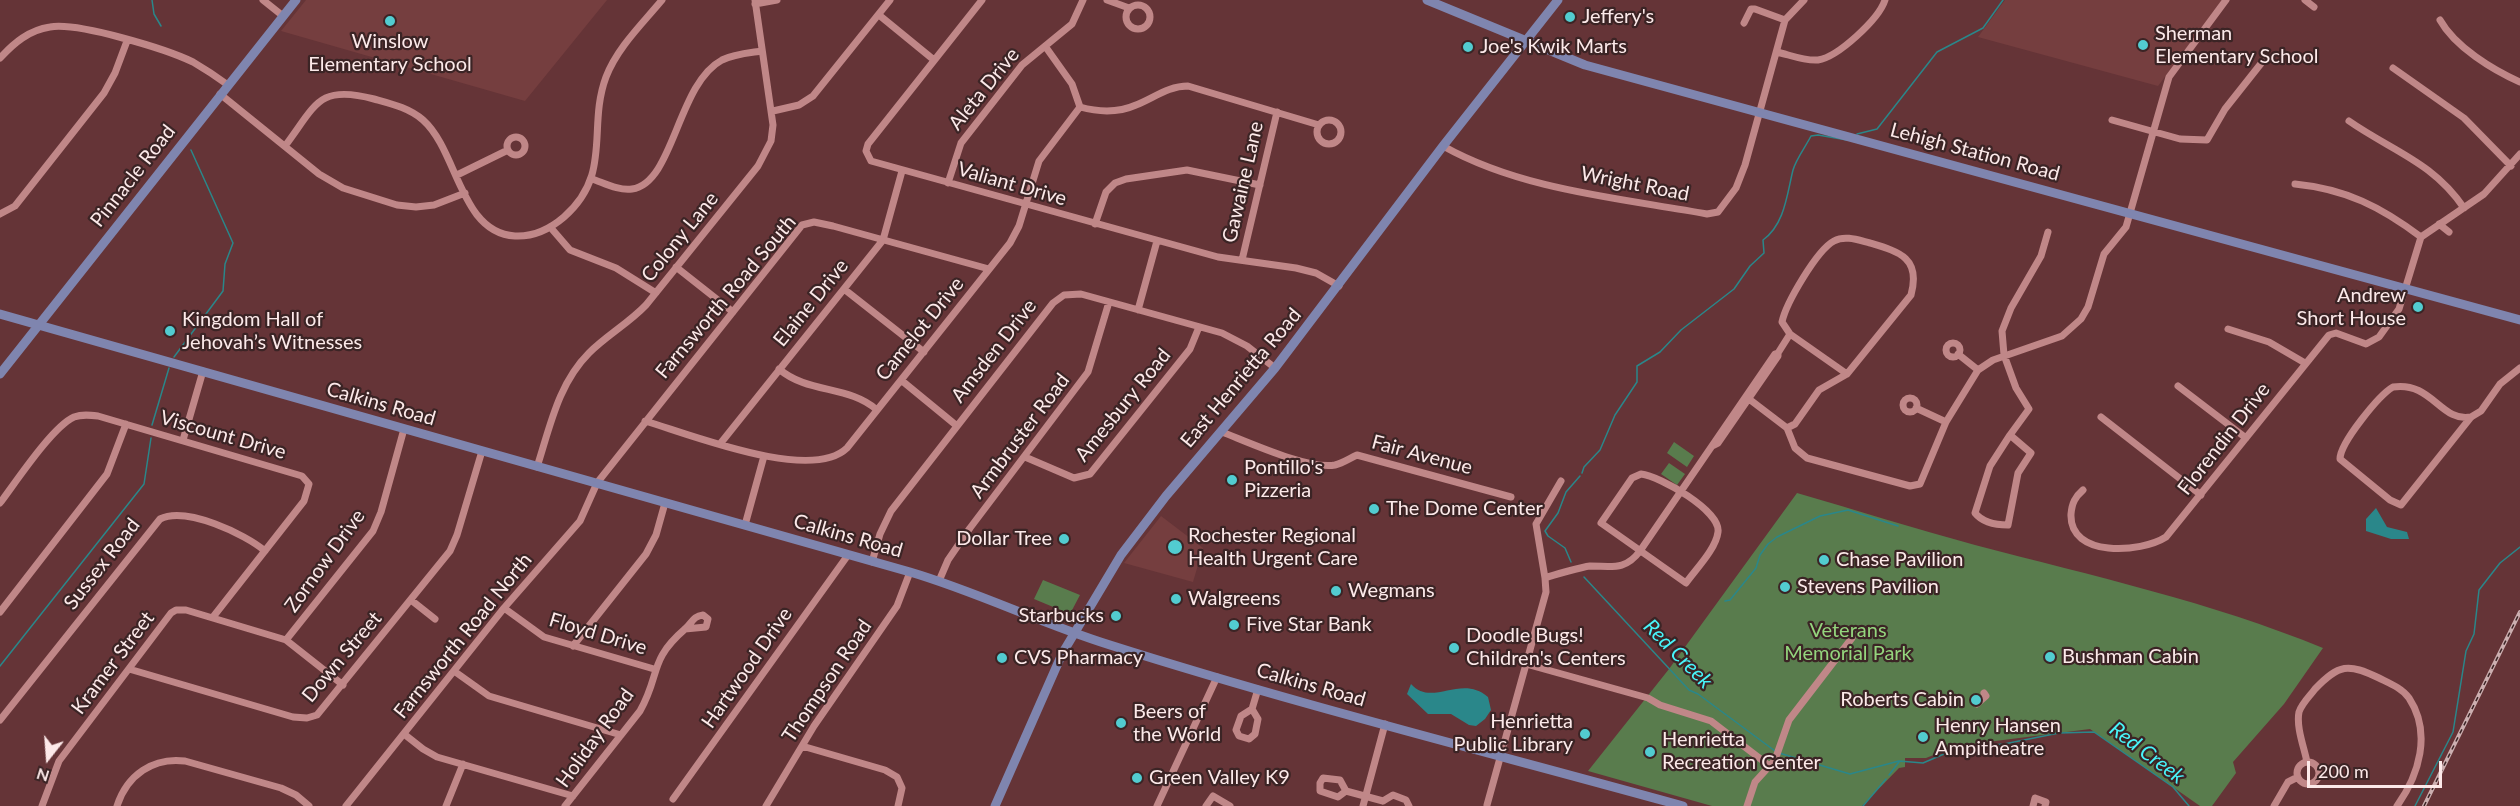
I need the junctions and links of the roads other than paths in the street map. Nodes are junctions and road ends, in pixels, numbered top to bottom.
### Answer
1 (263, 0) edge
2 (296, 0) edge
3 (662, 0) edge
4 (777, 0) edge
5 (890, 0) edge
6 (982, 0) edge
7 (1083, 0) edge
8 (1107, 0) edge
9 (1427, 0) edge
10 (1558, 0) edge
11 (1804, 0) edge
12 (1886, 0) edge
13 (2226, 0) edge
14 (2305, 0) edge
15 (755, 2) edge
16 (2314, 7) dead end
17 (1129, 8) dead end
18 (879, 15) junction
19 (283, 16) junction
20 (1785, 20) junction
21 (2440, 20) dead end
22 (1744, 23) dead end
23 (127, 41) junction
24 (1525, 42) junction
25 (1045, 46) junction
26 (762, 51) junction
27 (1777, 52) junction
28 (0, 58) edge
29 (934, 60) junction
30 (2262, 61) dead end
31 (2393, 68) dead end
32 (2520, 82) edge
33 (228, 85) junction
34 (220, 94) junction
35 (1080, 107) junction
36 (773, 111) junction
37 (1277, 112) junction
38 (1760, 112) junction
39 (2112, 120) dead end
40 (2349, 121) dead end
41 (1319, 125) dead end
42 (2152, 131) junction
43 (285, 146) junction
44 (1443, 146) junction
45 (508, 150) dead end
46 (2520, 154) edge
47 (2511, 166) junction
48 (902, 171) junction
49 (457, 175) junction
50 (592, 179) junction
51 (948, 183) junction
52 (2295, 184) dead end
53 (1260, 185) junction
54 (465, 193) junction
55 (1025, 205) junction
56 (2464, 208) junction
57 (2129, 213) junction
58 (0, 214) edge
59 (1095, 224) junction
60 (2439, 224) junction
61 (551, 228) junction
62 (2048, 232) dead end
63 (2449, 232) dead end
64 (2421, 237) junction
65 (883, 240) junction
66 (1157, 241) junction
67 (1242, 260) junction
68 (676, 267) junction
69 (989, 269) junction
70 (1339, 286) junction
71 (844, 289) junction
72 (2406, 289) junction
73 (656, 293) junction
74 (1109, 302) junction
75 (1138, 310) junction
76 (733, 312) junction
77 (0, 314) edge
78 (2520, 320) edge
79 (39, 325) junction
80 (1199, 327) junction
81 (2228, 329) dead end
82 (1790, 334) junction
83 (924, 352) junction
84 (1778, 353) junction
85 (1958, 354) dead end
86 (2004, 355) junction
87 (2305, 363) junction
88 (1275, 368) junction
89 (2520, 368) edge
90 (780, 369) junction
91 (1978, 370) junction
92 (203, 371) junction
93 (0, 374) edge
94 (1847, 374) junction
95 (901, 380) junction
96 (2178, 386) dead end
97 (1749, 399) junction
98 (1916, 408) dead end
99 (877, 410) junction
100 (2101, 417) dead end
101 (2471, 417) junction
102 (645, 421) junction
103 (1946, 422) junction
104 (126, 424) junction
105 (957, 426) junction
106 (1787, 428) junction
107 (404, 429) junction
108 (1222, 432) junction
109 (2010, 435) junction
110 (2246, 438) junction
111 (183, 440) junction
112 (720, 444) junction
113 (1714, 445) junction
114 (482, 451) junction
115 (764, 456) junction
116 (1025, 457) junction
117 (537, 467) junction
118 (1561, 481) dead end
119 (597, 483) junction
120 (2083, 490) dead end
121 (1681, 493) junction
122 (2201, 495) junction
123 (1511, 497) dead end
124 (0, 503) edge
125 (665, 503) junction
126 (745, 525) junction
127 (265, 551) junction
128 (1640, 551) junction
129 (848, 555) junction
130 (872, 562) junction
131 (910, 572) junction
132 (1545, 578) junction
133 (939, 581) junction
134 (411, 600) junction
135 (504, 608) junction
136 (0, 612) edge
137 (213, 617) junction
138 (435, 619) dead end
139 (686, 629) dead end
140 (1074, 633) junction
141 (1852, 638) dead end
142 (286, 640) junction
143 (573, 646) junction
144 (1526, 664) junction
145 (129, 669) junction
146 (654, 669) junction
147 (454, 671) junction
148 (1217, 677) junction
149 (343, 684) junction
150 (1991, 687) dead end
151 (1258, 688) junction
152 (1977, 704) dead end
153 (1252, 710) dead end
154 (0, 720) edge
155 (1385, 724) junction
156 (404, 734) junction
157 (621, 735) junction
158 (802, 746) junction
159 (1501, 755) junction
160 (2307, 762) junction
161 (1773, 763) junction
162 (463, 764) junction
163 (2298, 777) junction
164 (1346, 791) dead end
165 (573, 796) junction
166 (1365, 796) junction
167 (673, 799) dead end
168 (2034, 802) edge
169 (1384, 803) edge
170 (2045, 804) edge
171 (42, 806) edge
172 (117, 806) edge
173 (309, 806) edge
174 (346, 806) edge
175 (446, 806) edge
176 (565, 806) edge
177 (766, 806) edge
178 (898, 806) edge
179 (994, 806) edge
180 (1157, 806) edge
181 (1206, 806) edge
182 (1230, 806) edge
183 (1363, 806) edge
184 (1409, 806) edge
185 (1486, 806) edge
186 (1683, 806) edge
187 (1747, 806) edge
188 (2274, 806) edge
189 (2397, 806) edge

1 - 19 street
2 - 19 main road, Pinnacle Road
3 - 50 street
4 - 15 street
5 - 18 street
6 - 29 street, Valiant Drive
7 - 25 street, Aleta Drive
8 - 17 street
9 - 24 main road, Lehigh Station Road
10 - 24 main road, East Henrietta Road
11 - 20 street
12 - 27 street
13 - 42 street
14 - 16 street
15 - 26 street, Colony Lane
18 - 29 street
18 - 36 street
19 - 33 main road, Pinnacle Road
20 - 22 street
20 - 27 street
21 - 32 street
23 - 28 street
23 - 33 street
23 - 58 street
24 - 38 main road, Lehigh Station Road
24 - 44 main road, East Henrietta Road
25 - 35 street
25 - 51 street, Aleta Drive
26 - 36 street, Colony Lane
26 - 50 street
27 - 38 street
29 - 48 street, Valiant Drive
30 - 42 street
31 - 47 street
33 - 34 main road, Pinnacle Road
34 - 43 street
34 - 79 main road, Pinnacle Road
35 - 37 street
35 - 55 street, Camelot Drive
36 - 68 street, Colony Lane
37 - 41 street
37 - 53 street, Gawaine Lane
38 - 44 street, Wright Road
38 - 57 main road, Lehigh Station Road
39 - 42 street
40 - 56 street
42 - 57 street
43 - 49 street
43 - 54 street
44 - 70 main road, East Henrietta Road
45 - 49 street
46 - 47 street
47 - 56 street
48 - 51 street, Valiant Drive
48 - 65 street, Elaine Drive
49 - 54 street
50 - 61 street
51 - 55 street, Valiant Drive
52 - 64 street
53 - 59 street
53 - 67 street, Gawaine Lane
54 - 61 street
55 - 59 street, Valiant Drive
55 - 69 street, Camelot Drive
56 - 60 street
57 - 72 main road, Lehigh Station Road
57 - 86 street
59 - 66 street, Valiant Drive
60 - 63 street
60 - 64 street
61 - 73 street
62 - 86 street
64 - 72 street
65 - 69 street, Farnsworth Road South
65 - 71 street, Elaine Drive
65 - 76 street, Farnsworth Road South
66 - 67 street, Valiant Drive
66 - 75 street
67 - 70 street, Valiant Drive
68 - 73 street, Colony Lane
68 - 76 street
69 - 83 street, Camelot Drive
70 - 88 main road, East Henrietta Road
71 - 83 street
71 - 90 street, Elaine Drive
72 - 78 main road, Lehigh Station Road
72 - 87 street, Florendin Drive
73 - 117 street, Colony Lane
74 - 75 street, Amsden Drive
74 - 105 street, Amsden Drive
74 - 116 street, Armbruster Road
75 - 80 street, Amsden Drive
76 - 102 street, Farnsworth Road South
77 - 79 main road, Calkins Road
79 - 92 main road, Calkins Road
79 - 93 main road, Pinnacle Road
80 - 88 street, Amsden Drive
80 - 116 street, Amesbury Road
81 - 87 street
82 - 84 street
82 - 94 street
82 - 94 street
83 - 95 street, Camelot Drive
84 - 97 street
84 - 113 street
85 - 91 street
86 - 91 street
86 - 109 street
87 - 110 street, Florendin Drive
88 - 108 main road, East Henrietta Road
89 - 101 street
90 - 99 street
90 - 112 street, Elaine Drive
91 - 103 street
92 - 107 main road, Calkins Road
92 - 111 street
94 - 106 street
95 - 99 street, Camelot Drive
95 - 105 street
96 - 110 street
97 - 106 street
97 - 113 street
98 - 103 street
99 - 115 street, Camelot Drive
100 - 122 street
101 - 101 street
102 - 112 street, Camelot Drive
102 - 119 street, Farnsworth Road South
103 - 106 street
104 - 111 street, Viscount Drive
104 - 124 street, Viscount Drive
104 - 136 street
105 - 130 street, Amsden Drive
107 - 114 main road, Calkins Road
107 - 142 street, Zornow Drive
108 - 123 street, Fair Avenue
108 - 140 main road, East Henrietta Road
109 - 109 street
110 - 122 street, Florendin Drive
111 - 127 street, Viscount Drive
112 - 115 street, Camelot Drive
113 - 121 street
114 - 117 main road, Calkins Road
114 - 134 street, Down Street
115 - 126 street
116 - 133 street, Armbruster Road
117 - 119 main road, Calkins Road
118 - 132 street
119 - 125 main road, Calkins Road
119 - 135 street, Farnsworth Road North
120 - 122 street, Florendin Drive
121 - 128 street
121 - 128 street
121 - 128 street
125 - 126 main road, Calkins Road
125 - 143 street
126 - 129 main road, Calkins Road
127 - 137 street, Viscount Drive
127 - 154 street, Sussex Road
128 - 132 street
129 - 130 main road, Calkins Road
129 - 167 street, Hartwood Drive
130 - 131 main road, Calkins Road
131 - 133 main road, Calkins Road
131 - 158 street, Thompson Road
132 - 144 street
133 - 140 main road, Calkins Road
134 - 138 street
134 - 149 street, Down Street
135 - 143 street, Floyd Drive
135 - 147 street, Farnsworth Road North
137 - 142 street, Kramer Street
137 - 145 street, Kramer Street
139 - 146 street, Holiday Road
140 - 148 main road, Calkins Road
140 - 179 main road, East Henrietta Road
141 - 161 street
142 - 149 street, Kramer Street
143 - 146 street, Floyd Drive
144 - 159 street
144 - 161 street
145 - 149 street, Down Street
145 - 171 street, Kramer Street
146 - 157 street, Holiday Road
147 - 156 street, Farnsworth Road North
147 - 157 street
148 - 151 main road, Calkins Road
148 - 180 street
150 - 152 street
151 - 153 street
151 - 155 main road, Calkins Road
155 - 159 main road, Calkins Road
155 - 166 street
156 - 162 street
156 - 174 street, Farnsworth Road North
157 - 165 street, Holiday Road
158 - 177 street, Thompson Road
158 - 178 street
159 - 185 street
159 - 186 main road, Calkins Road
160 - 163 street
160 - 163 street
160 - 189 street
161 - 187 street
162 - 165 street
162 - 175 street
163 - 188 street
164 - 166 street
165 - 176 street, Holiday Road
166 - 169 street
166 - 183 street
168 - 170 street
169 - 184 street
172 - 173 street
181 - 182 street

